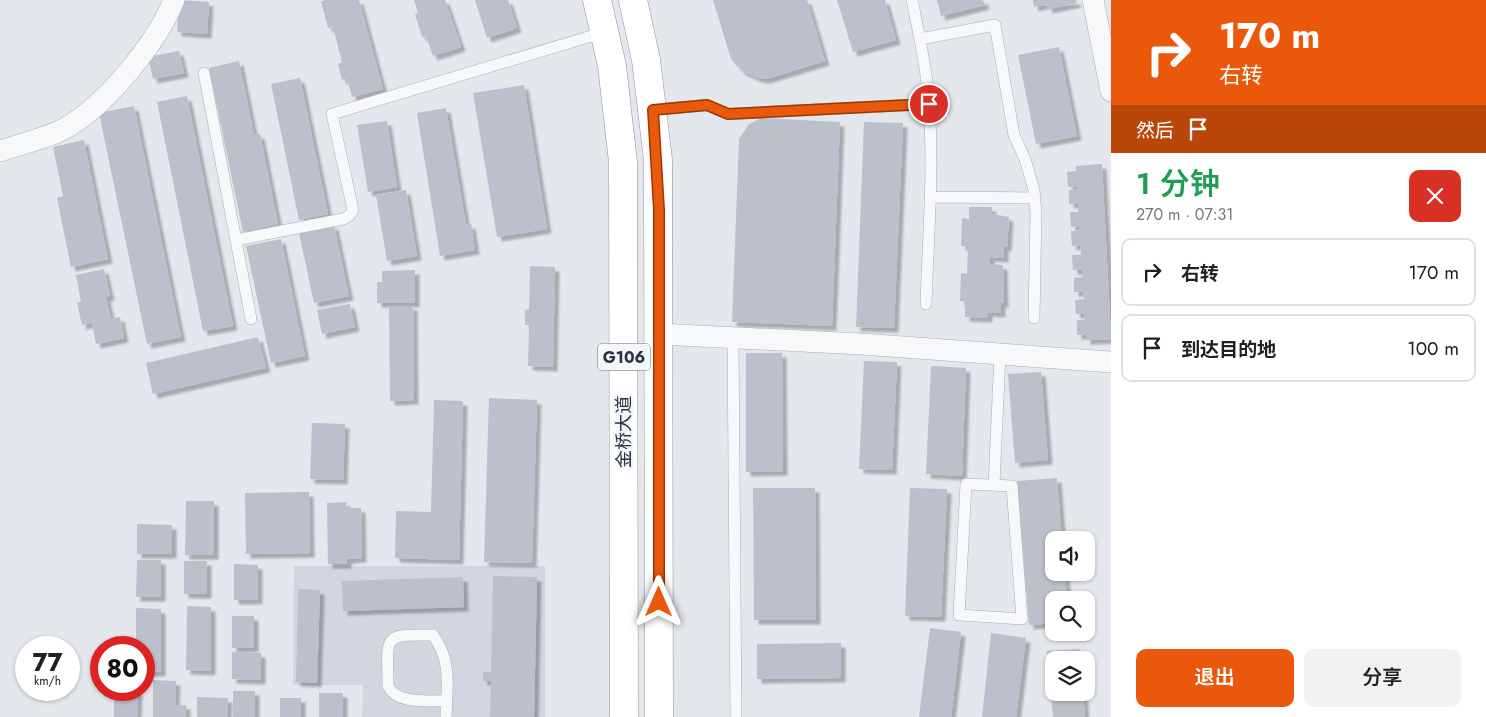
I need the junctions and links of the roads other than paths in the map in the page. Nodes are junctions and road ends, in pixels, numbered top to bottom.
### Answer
1 (174, 0) edge
2 (597, 0) edge
3 (633, 0) edge
4 (912, 0) edge
5 (1093, 0) edge
6 (605, 32) junction
7 (920, 39) junction
8 (204, 74) dead end
9 (1111, 91) edge
10 (929, 104) junction
11 (653, 110) junction
12 (0, 151) edge
13 (930, 197) junction
14 (1035, 198) junction
15 (236, 240) junction
16 (926, 304) dead end
17 (1034, 318) dead end
18 (250, 320) dead end
19 (659, 334) junction
20 (733, 338) junction
21 (1000, 354) junction
22 (1111, 362) edge
23 (994, 485) junction
24 (446, 700) junction
25 (446, 717) edge
26 (624, 717) edge
27 (659, 717) edge
28 (736, 717) edge

1 - 12 street
2 - 6 highway, 金桥大道 / G106
3 - 11 highway, 金桥大道 / G106
4 - 7 lane
5 - 9 street
6 - 15 lane
6 - 26 highway, 金桥大道 / G106
7 - 10 lane
7 - 14 lane
8 - 15 lane
10 - 11 lane
10 - 13 lane
11 - 19 highway, 金桥大道 / G106
13 - 14 lane
13 - 16 lane
14 - 17 lane
15 - 18 lane
19 - 20 street
19 - 27 highway, 金桥大道 / G106
20 - 21 street
20 - 28 lane
21 - 22 street
21 - 23 lane
23 - 23 lane
24 - 24 lane
24 - 25 lane

